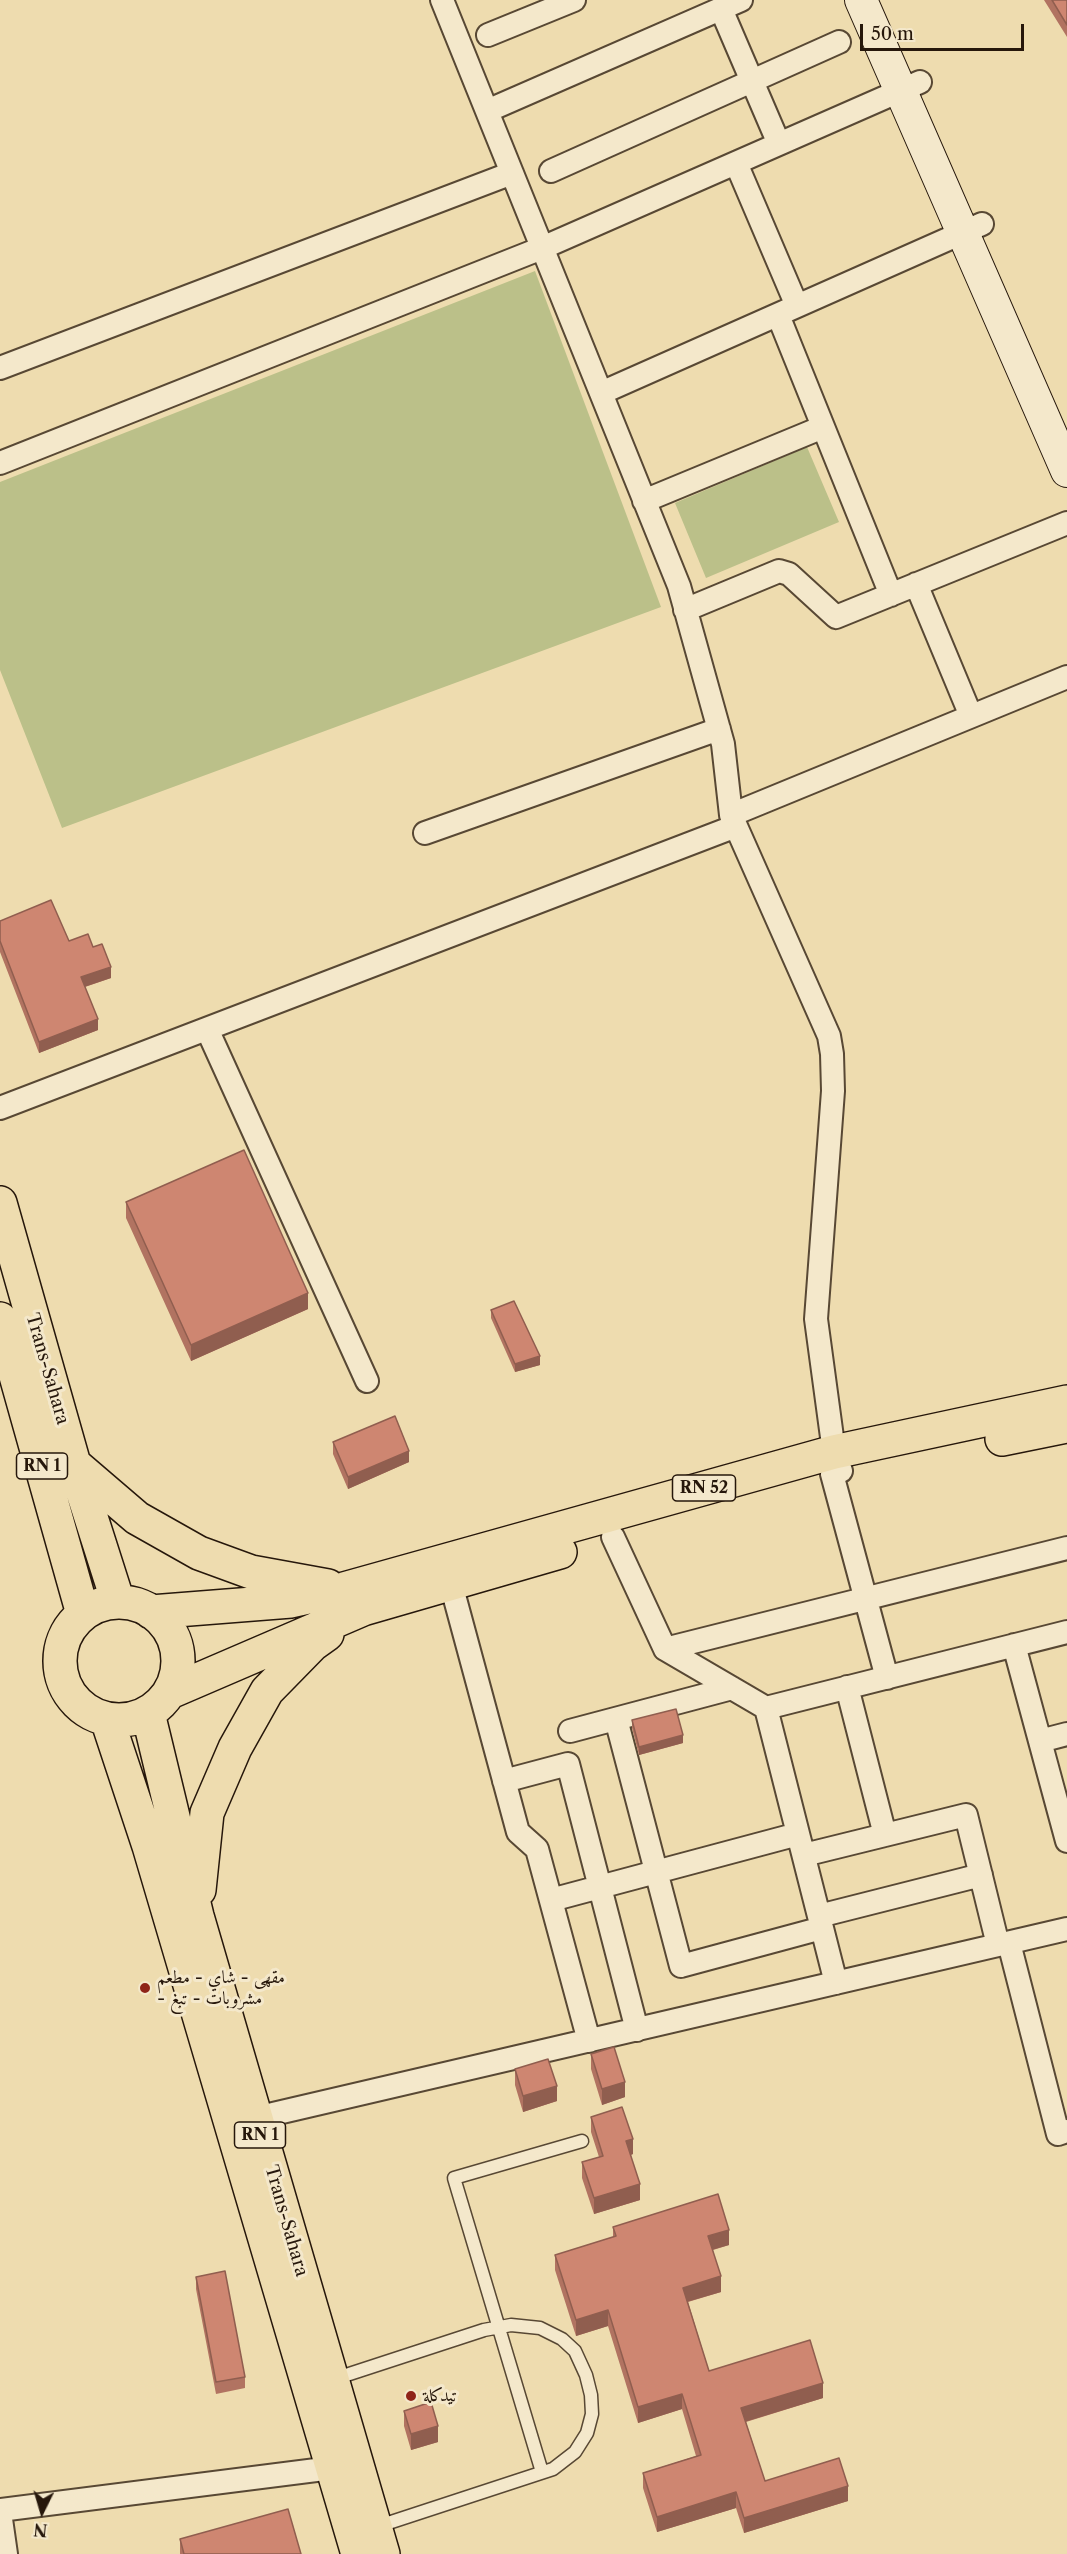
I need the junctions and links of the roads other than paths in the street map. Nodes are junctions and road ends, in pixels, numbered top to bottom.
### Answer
1 (442, 0) edge
2 (574, 0) edge
3 (861, 0) edge
4 (884, 0) edge
5 (731, 4) edge
6 (540, 6) edge
7 (488, 35) dead end
8 (839, 42) dead end
9 (752, 81) junction
10 (910, 86) junction
11 (487, 111) junction
12 (778, 144) junction
13 (736, 163) junction
14 (551, 171) dead end
15 (512, 173) junction
16 (973, 229) junction
17 (542, 248) junction
18 (787, 310) junction
19 (0, 368) edge
20 (601, 393) junction
21 (1067, 419) edge
22 (823, 427) junction
23 (0, 463) edge
24 (1067, 471) edge
25 (644, 501) junction
26 (1067, 523) edge
27 (916, 584) junction
28 (891, 595) junction
29 (685, 610) junction
30 (1067, 677) edge
31 (971, 716) junction
32 (719, 729) junction
33 (734, 820) junction
34 (425, 833) dead end
35 (207, 1029) junction
36 (0, 1108) edge
37 (0, 1203) edge
38 (0, 1319) edge
39 (367, 1382) dead end
40 (1067, 1402) edge
41 (1067, 1425) edge
42 (74, 1464) junction
43 (835, 1466) junction
44 (613, 1537) junction
45 (1067, 1548) edge
46 (451, 1584) junction
47 (866, 1598) junction
48 (354, 1599) junction
49 (118, 1602) junction
50 (152, 1612) junction
51 (83, 1614) junction
52 (1067, 1632) edge
53 (1014, 1645) junction
54 (665, 1649) junction
55 (887, 1678) junction
56 (732, 1688) junction
57 (847, 1688) junction
58 (159, 1702) junction
59 (766, 1708) junction
60 (107, 1719) junction
61 (616, 1719) junction
62 (570, 1731) dead end
63 (1067, 1734) edge
64 (1040, 1741) junction
65 (504, 1781) junction
66 (885, 1835) junction
67 (1067, 1841) edge
68 (801, 1844) junction
69 (657, 1872) junction
70 (981, 1875) junction
71 (600, 1887) junction
72 (551, 1900) junction
73 (197, 1916) junction
74 (821, 1922) junction
75 (1067, 1929) edge
76 (1004, 1944) junction
77 (836, 1983) junction
78 (637, 2030) junction
79 (589, 2041) junction
80 (256, 2118) junction
81 (1067, 2131) edge
82 (582, 2141) dead end
83 (498, 2327) junction
84 (320, 2383) junction
85 (332, 2468) junction
86 (542, 2472) junction
87 (0, 2511) edge
88 (367, 2543) edge
89 (6, 2554) edge

1 - 11 street
2 - 6 street
3 - 10 main road
4 - 10 main road
5 - 9 street
5 - 11 street
6 - 7 street
8 - 9 street
9 - 12 street
9 - 14 street
10 - 12 street
10 - 16 main road
11 - 15 street
12 - 13 street
13 - 17 street
13 - 18 street
15 - 17 street
15 - 19 street
16 - 18 street
16 - 21 main road
16 - 24 main road
17 - 20 street
17 - 23 street
18 - 20 street
18 - 22 street
20 - 25 street
22 - 25 street
22 - 28 street
25 - 29 street
26 - 27 street
27 - 28 street
27 - 31 street
28 - 29 street
29 - 32 street
30 - 31 street
31 - 33 street
32 - 33 street
32 - 34 street
33 - 35 street
33 - 43 street
35 - 36 street
35 - 39 street
37 - 42 main road, Trans-Sahara / RN 1
38 - 51 main road, Trans-Sahara / RN 1
40 - 43 main road, RN 52
41 - 43 main road, RN 52
42 - 48 main road
42 - 49 main road, Trans-Sahara / RN 1
43 - 44 main road, RN 52
43 - 47 street
43 - 48 main road, RN 52
44 - 46 main road, RN 52
44 - 54 street
45 - 47 street
46 - 48 main road, RN 52
46 - 65 street
47 - 54 street
47 - 55 street
48 - 50 main road
48 - 58 main road
48 - 73 main road
49 - 50 main road
49 - 51 main road
50 - 58 main road
51 - 60 main road
52 - 53 street
53 - 55 street
53 - 64 street
54 - 56 street
55 - 57 street
56 - 59 street
56 - 61 street
57 - 59 street
57 - 66 street
58 - 60 main road
58 - 73 main road, Trans-Sahara / RN 1
59 - 68 street
60 - 84 main road, Trans-Sahara / RN 1
61 - 62 street
61 - 69 street
63 - 64 street
64 - 67 street
65 - 71 street
65 - 72 street
66 - 68 street
66 - 70 street
68 - 69 street
68 - 74 street
69 - 71 street
69 - 74 street
70 - 74 street
70 - 76 street
71 - 72 street
71 - 78 street
72 - 79 street
73 - 80 main road, Trans-Sahara / RN 1
74 - 77 street
75 - 76 street
76 - 77 street
76 - 81 street
77 - 78 street
78 - 79 street
79 - 80 street
80 - 84 main road, Trans-Sahara / RN 1
82 - 83 lane
83 - 84 lane
83 - 86 lane
83 - 86 lane
84 - 85 main road, Trans-Sahara / RN 1
84 - 88 main road, Trans-Sahara / RN 1
85 - 87 street
85 - 88 main road, Trans-Sahara / RN 1
86 - 88 lane
87 - 89 street

